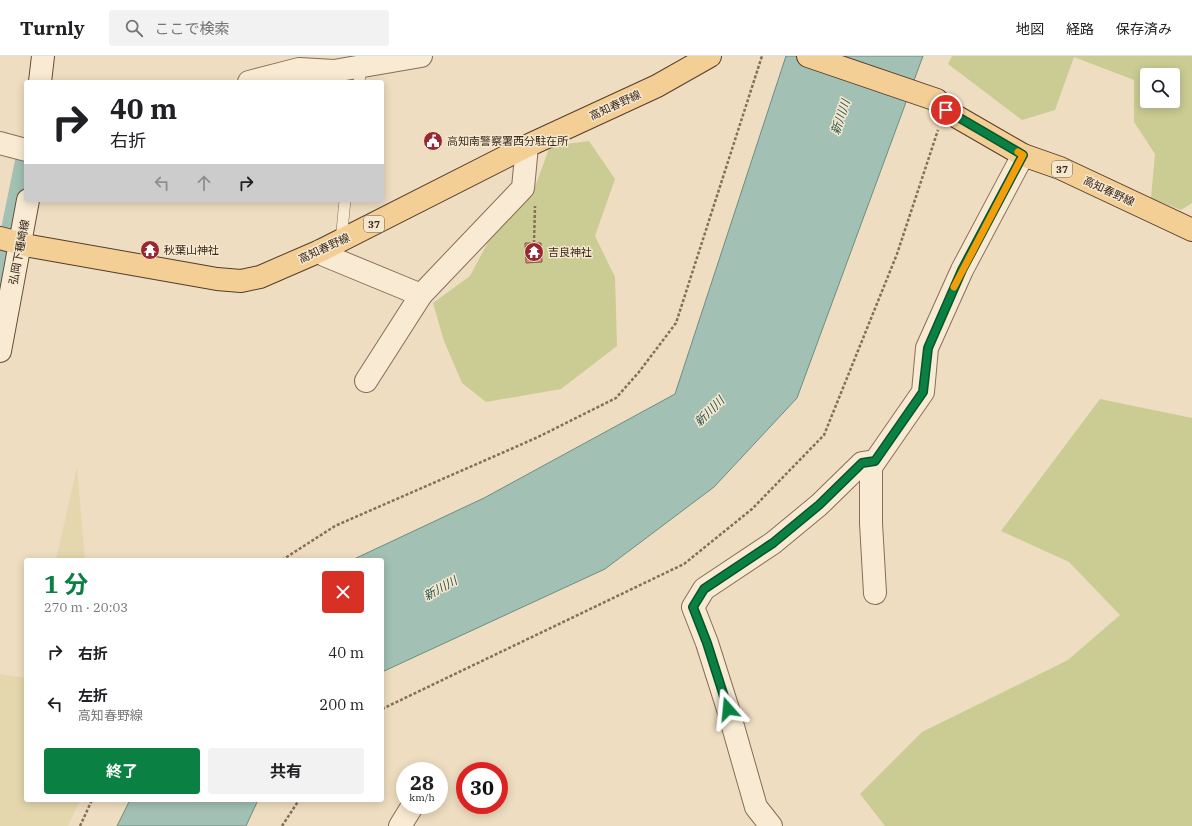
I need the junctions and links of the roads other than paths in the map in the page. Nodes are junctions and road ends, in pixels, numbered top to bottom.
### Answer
1 (43, 56) edge
2 (421, 56) edge
3 (710, 56) edge
4 (808, 56) edge
5 (360, 74) edge
6 (40, 80) edge
7 (257, 80) edge
8 (0, 143) edge
9 (527, 146) junction
10 (24, 149) edge
11 (1023, 155) junction
12 (27, 202) edge
13 (345, 202) edge
14 (1192, 230) edge
15 (10, 240) edge
16 (341, 241) junction
17 (320, 251) junction
18 (421, 295) junction
19 (0, 351) edge
20 (366, 381) dead end
21 (875, 461) junction
22 (875, 592) dead end
23 (407, 814) edge
24 (400, 826) edge
25 (771, 826) edge

1 - 6 street
2 - 5 street
3 - 9 main road, 高知春野線 / 37
4 - 11 main road, 高知春野線 / 37
5 - 7 street
8 - 10 street
9 - 16 main road, 高知春野線 / 37
9 - 18 street
11 - 14 main road, 高知春野線 / 37
11 - 21 street
12 - 15 street, 弘岡下種崎線
13 - 16 lane
15 - 17 main road, 高知春野線 / 37
15 - 19 street, 弘岡下種崎線
16 - 17 main road, 高知春野線 / 37
17 - 18 street
18 - 20 street
21 - 22 street
21 - 25 street
23 - 24 street

